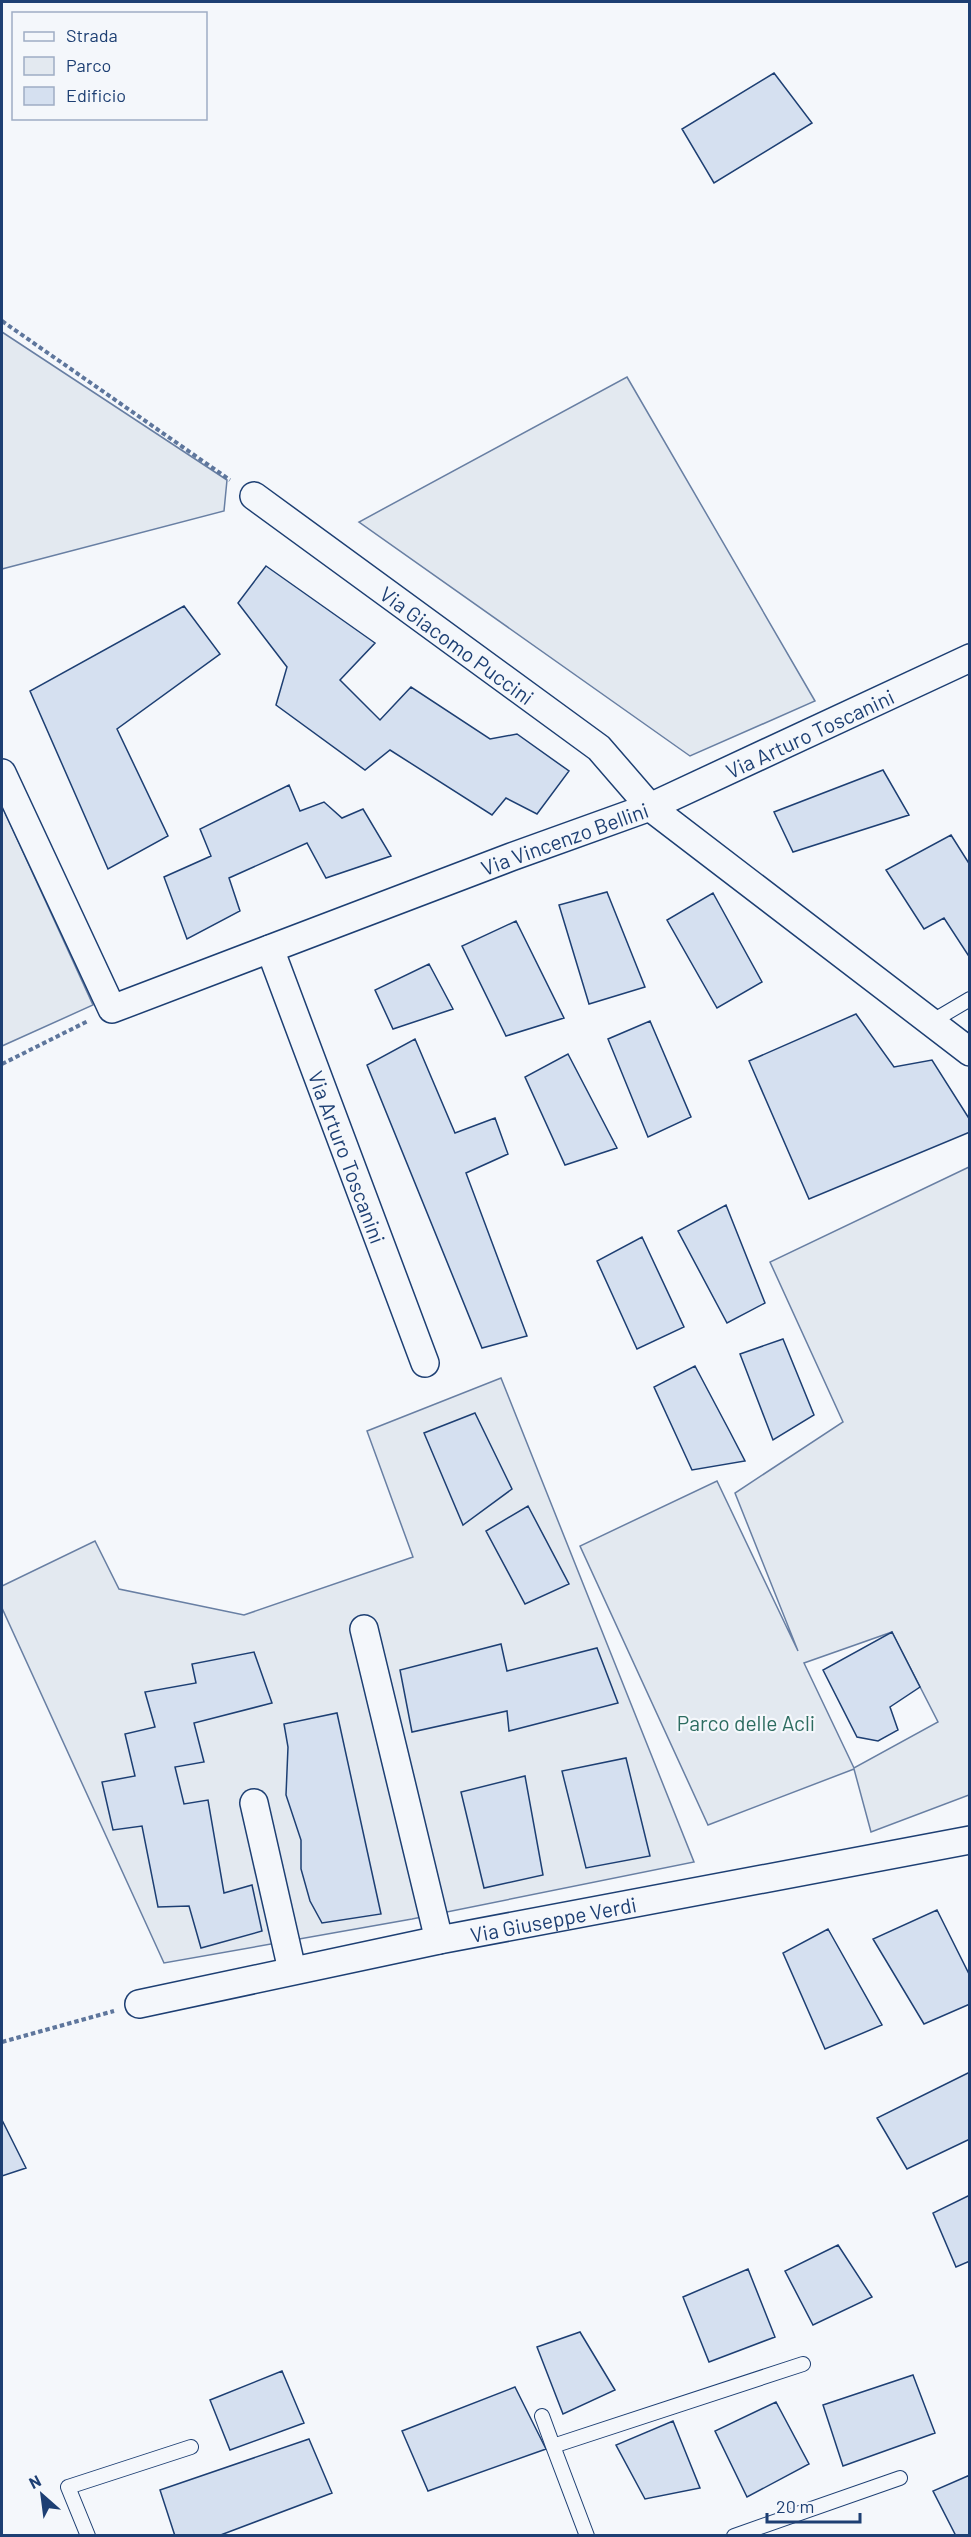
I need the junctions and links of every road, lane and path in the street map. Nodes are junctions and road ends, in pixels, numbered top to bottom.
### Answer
1 (2, 321) edge
2 (254, 496) joint
3 (969, 658) edge
4 (2, 773) edge
5 (650, 807) junction
6 (270, 949) junction
7 (969, 999) edge
8 (112, 1009) junction
9 (931, 1022) junction
10 (969, 1052) edge
11 (2, 1064) edge
12 (425, 1364) dead end
13 (364, 1629) dead end
14 (254, 1803) dead end
15 (967, 1847) edge
16 (439, 1940) junction
17 (292, 1971) junction
18 (140, 2004) joint
19 (2, 2042) edge
20 (803, 2364) dead end
21 (542, 2416) dead end
22 (553, 2446) junction
23 (190, 2447) dead end
24 (900, 2478) dead end
25 (88, 2535) edge
26 (587, 2535) edge
27 (734, 2535) edge

1 - 2 path
2 - 5 street, Via Giacomo Puccini
3 - 5 street, Via Arturo Toscanini
4 - 8 street
5 - 6 street, Via Vincenzo Bellini
5 - 9 street, Via Vincenzo Bellini
6 - 8 street, Via Vincenzo Bellini
6 - 12 street, Via Arturo Toscanini
7 - 9 lane
8 - 11 path
9 - 10 street, Via Vincenzo Bellini
13 - 16 street
14 - 17 street
15 - 16 street, Via Giuseppe Verdi
16 - 17 street, Via Giuseppe Verdi
17 - 18 street, Via Giuseppe Verdi
18 - 19 path
20 - 22 lane
21 - 22 lane
22 - 26 lane
23 - 25 lane
24 - 27 lane

